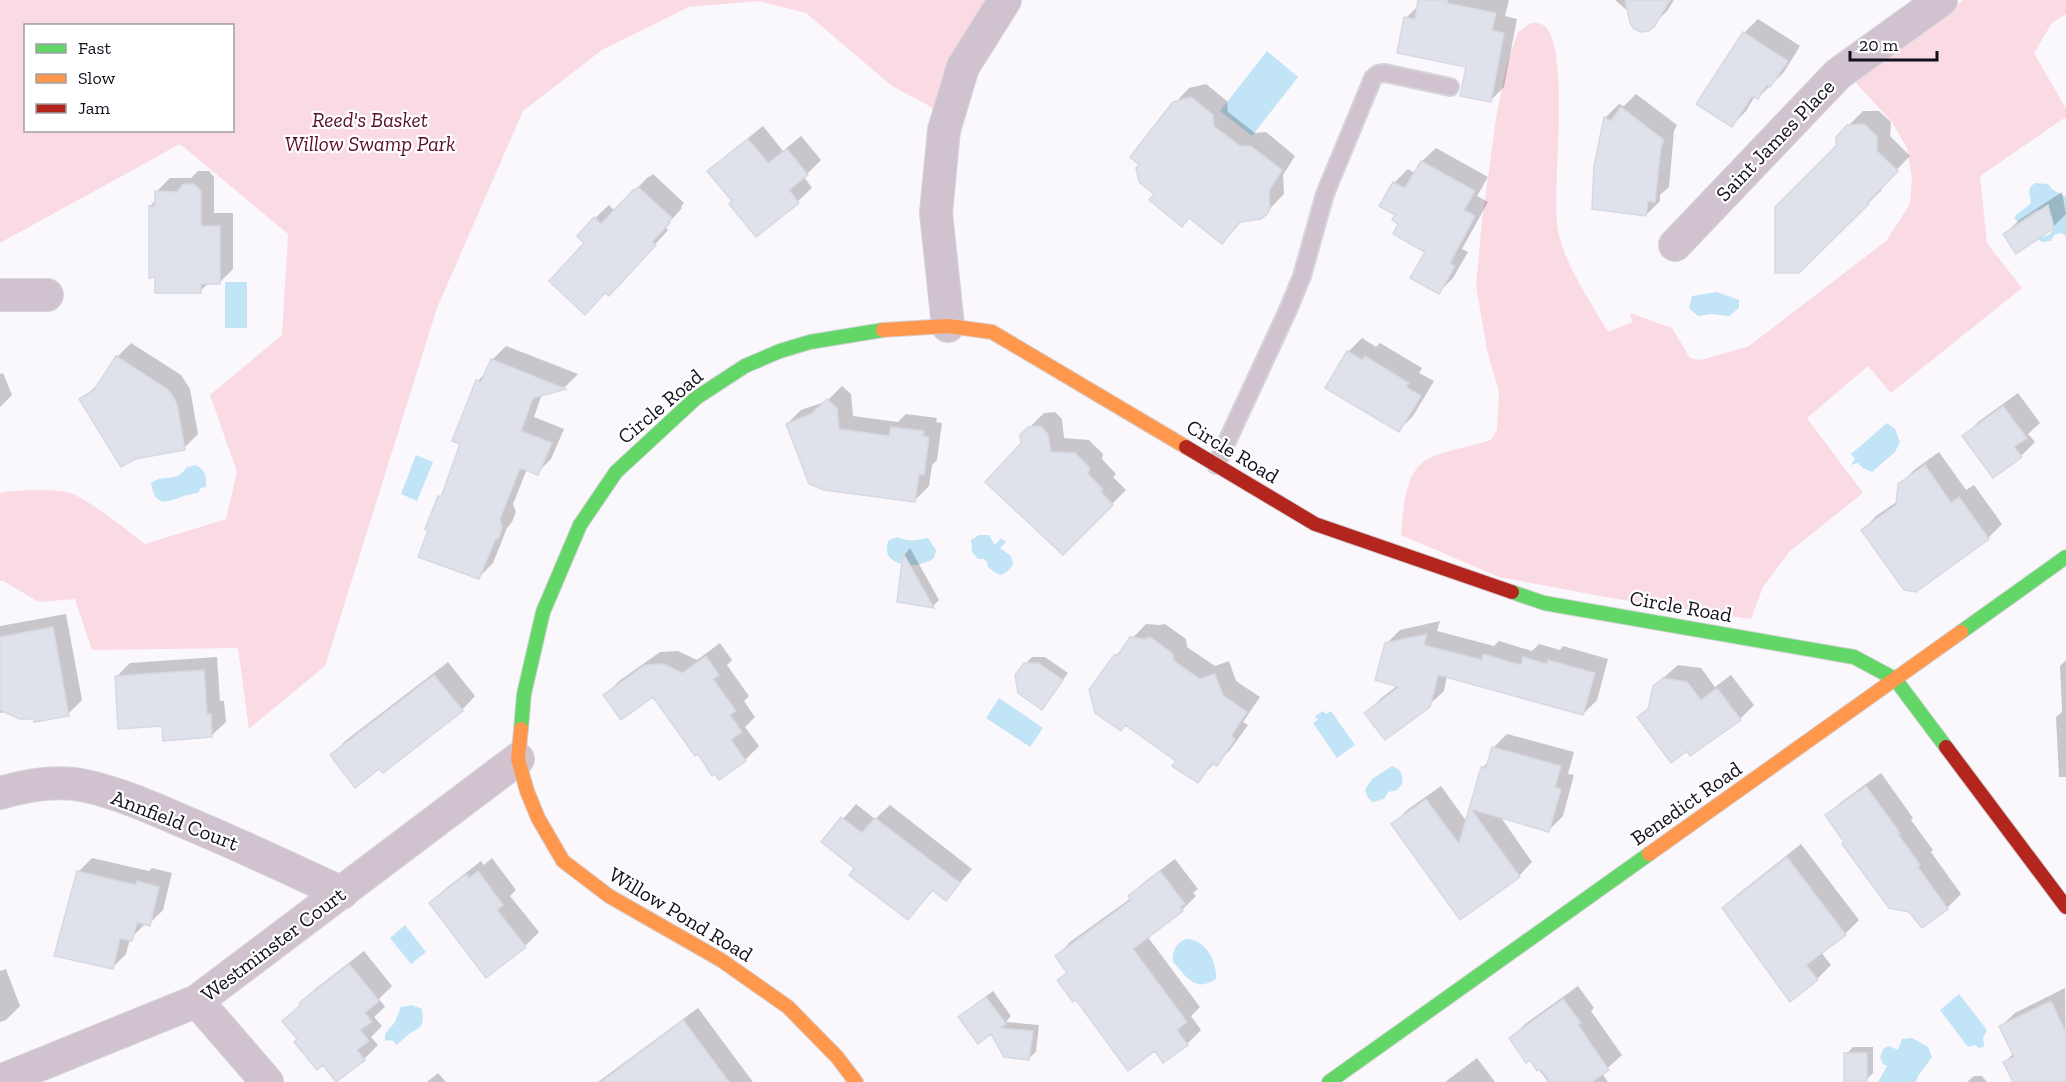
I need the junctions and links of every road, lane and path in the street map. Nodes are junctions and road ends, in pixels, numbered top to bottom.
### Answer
1 (1005, 0) edge
2 (1941, 0) edge
3 (1450, 87) dead end
4 (1675, 245) dead end
5 (0, 295) edge
6 (47, 295) dead end
7 (948, 326) junction
8 (1216, 465) junction
9 (2066, 557) edge
10 (1895, 679) junction
11 (518, 759) junction
12 (0, 794) edge
13 (342, 893) junction
14 (2066, 907) edge
15 (197, 1001) junction
16 (0, 1082) edge
17 (267, 1082) edge
18 (856, 1082) edge
19 (1329, 1082) edge

1 - 7 street
2 - 4 street, Saint James Place
3 - 8 lane
5 - 6 street
7 - 8 street, Circle Road
7 - 11 street, Circle Road
8 - 10 street, Circle Road
9 - 10 street, Benedict Road
10 - 14 street, Circle Road
10 - 19 street, Benedict Road
11 - 13 street, Westminster Court
11 - 18 street, Willow Pond Road
12 - 13 street, Annfield Court
13 - 15 street, Westminster Court
15 - 16 street, Westminster Court
15 - 17 street

